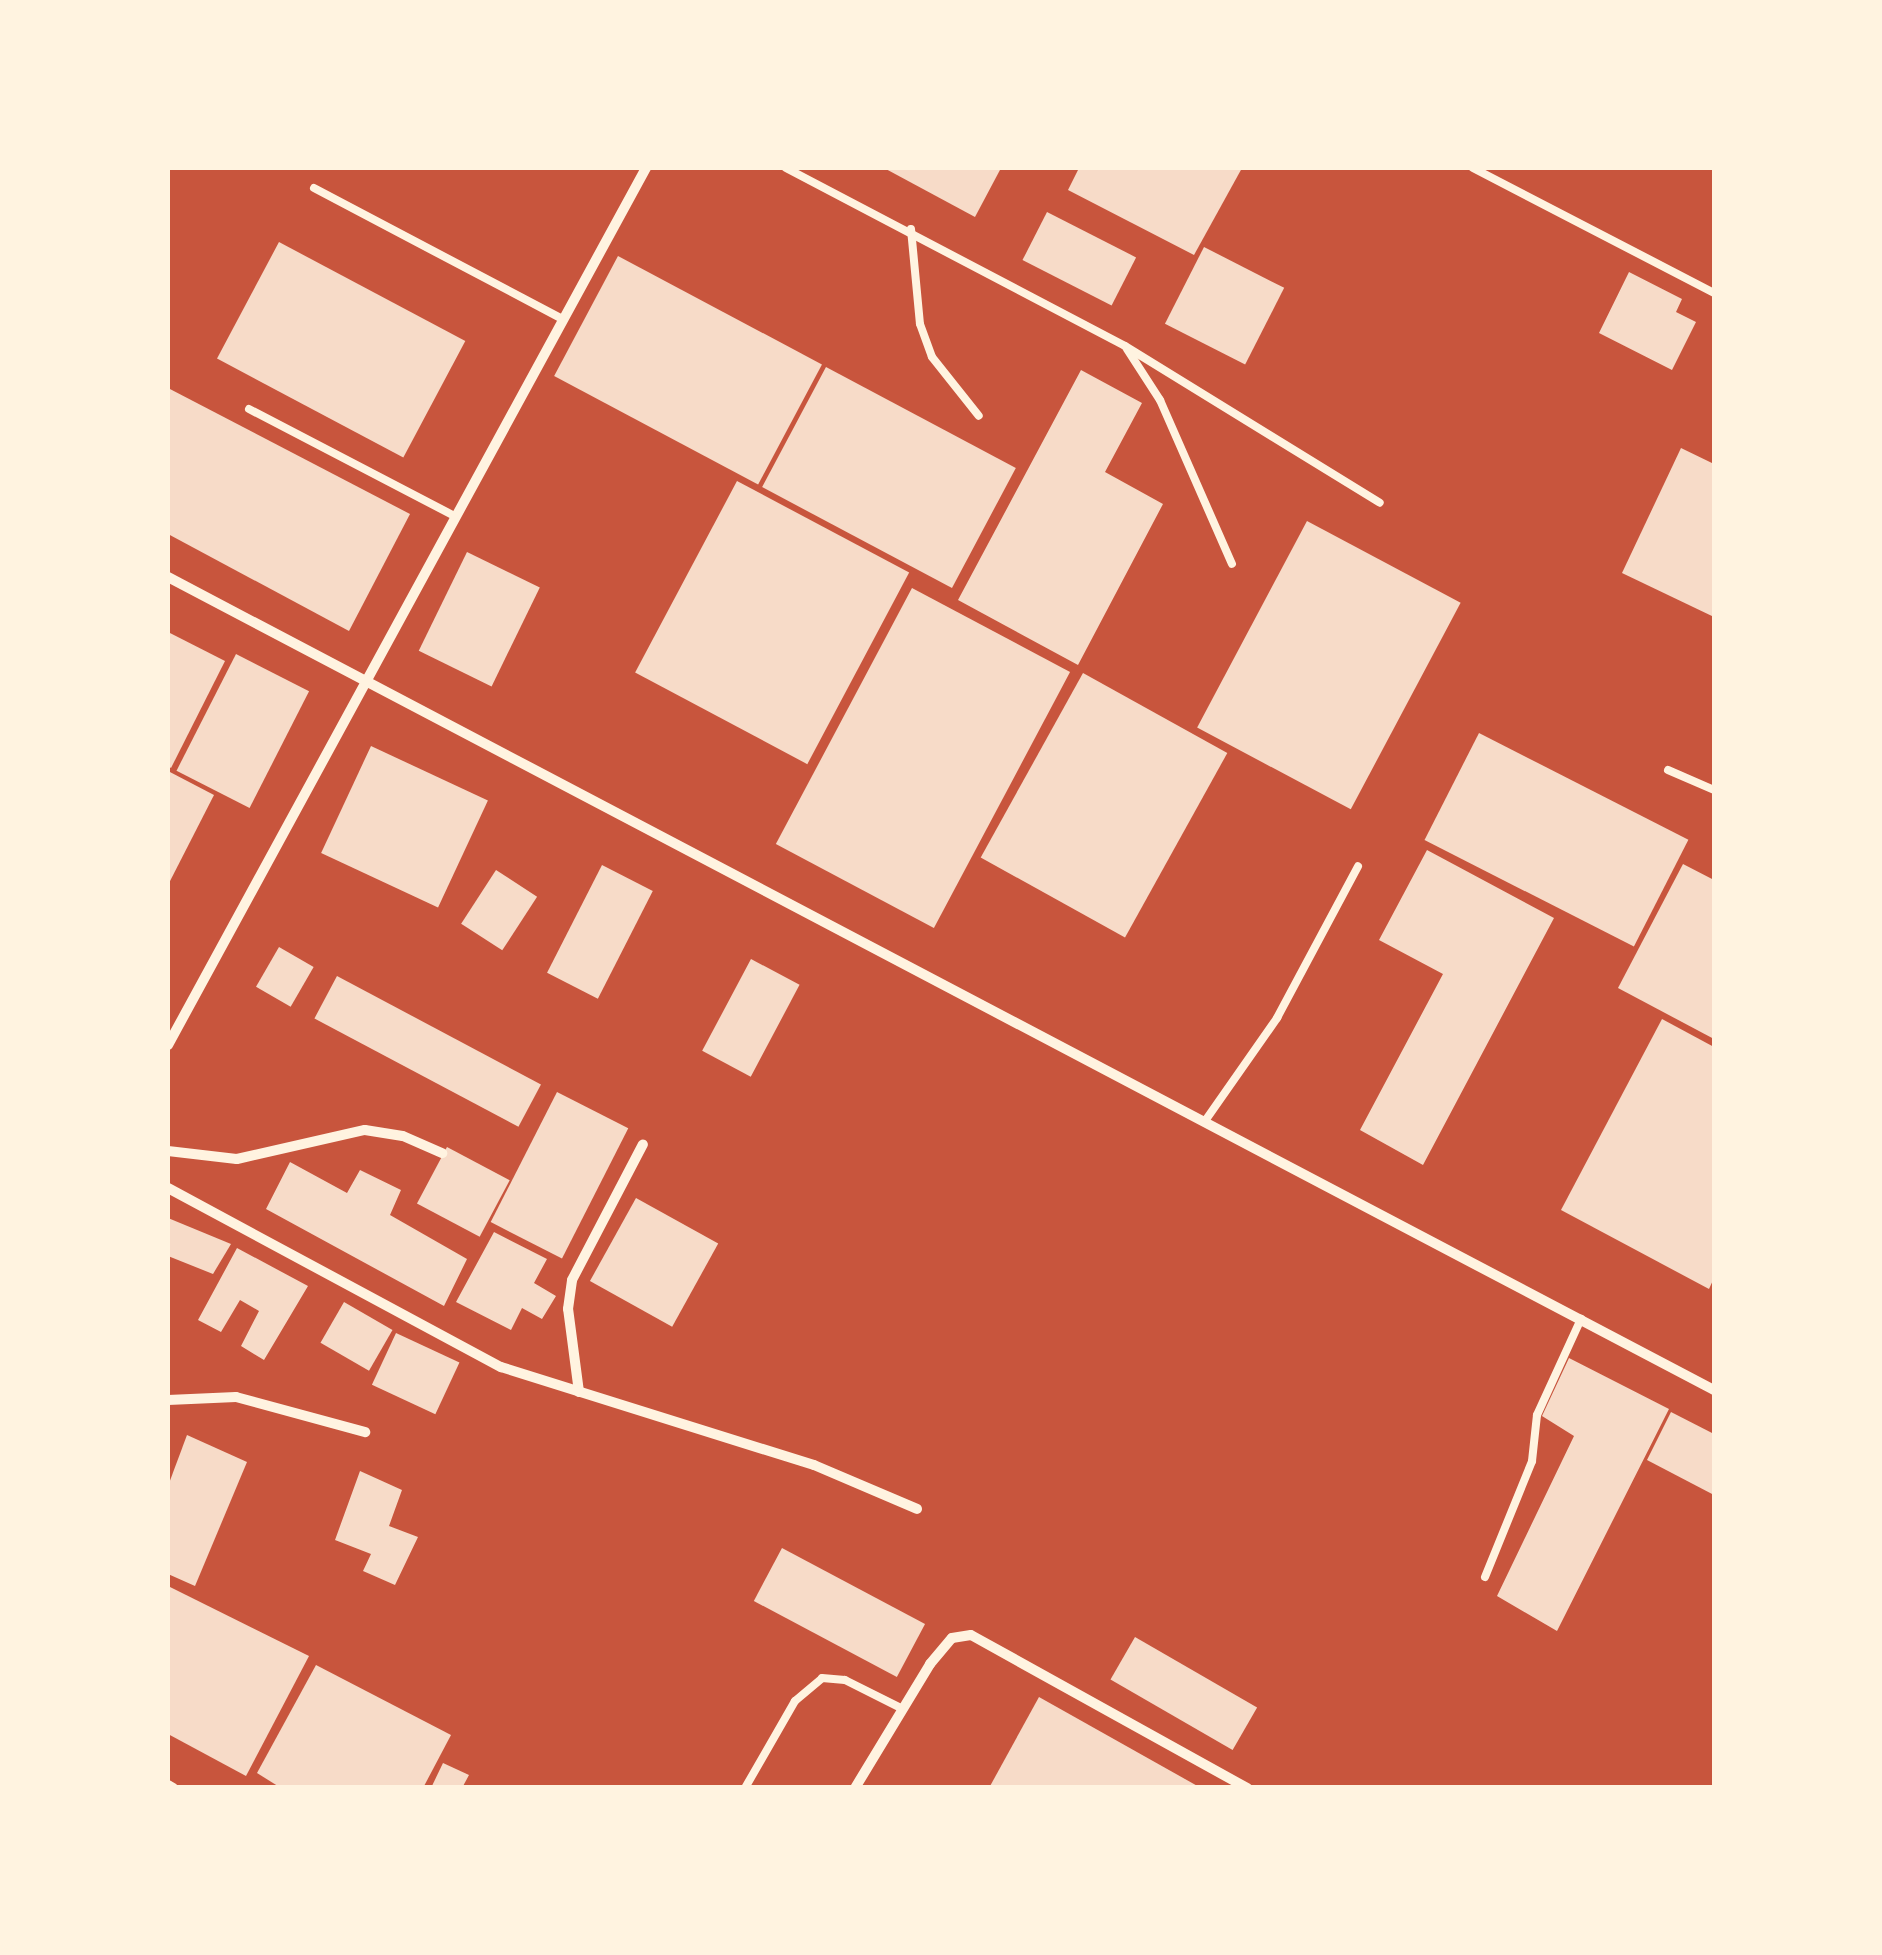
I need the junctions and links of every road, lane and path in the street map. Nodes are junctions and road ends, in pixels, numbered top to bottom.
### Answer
1 (646, 168) edge
2 (786, 168) edge
3 (1473, 168) edge
4 (314, 188) dead end
5 (911, 229) junction
6 (1714, 293) edge
7 (562, 319) junction
8 (1125, 346) junction
9 (249, 409) dead end
10 (979, 416) dead end
11 (1380, 503) dead end
12 (452, 516) junction
13 (1232, 564) dead end
14 (168, 578) edge
15 (362, 679) junction
16 (1668, 770) dead end
17 (1714, 790) edge
18 (1358, 866) dead end
19 (168, 1045) edge
20 (1204, 1121) junction
21 (643, 1144) dead end
22 (168, 1151) edge
23 (442, 1153) dead end
24 (168, 1188) edge
25 (1582, 1320) junction
26 (1714, 1390) edge
27 (579, 1392) junction
28 (168, 1400) edge
29 (366, 1432) dead end
30 (917, 1509) dead end
31 (1485, 1577) dead end
32 (903, 1709) junction
33 (745, 1788) edge
34 (854, 1788) edge
35 (1246, 1788) edge

1 - 7 street
2 - 5 lane
3 - 6 lane
4 - 7 lane
5 - 8 lane
5 - 10 lane
7 - 12 street
8 - 11 lane
8 - 13 lane
9 - 12 lane
12 - 15 street
14 - 15 street
15 - 19 street
15 - 20 street
16 - 17 lane
18 - 20 lane
20 - 25 street
21 - 27 street
22 - 23 street
24 - 27 street
25 - 26 street
25 - 31 lane
27 - 30 street
28 - 29 street
32 - 33 lane
32 - 34 street
32 - 35 street

